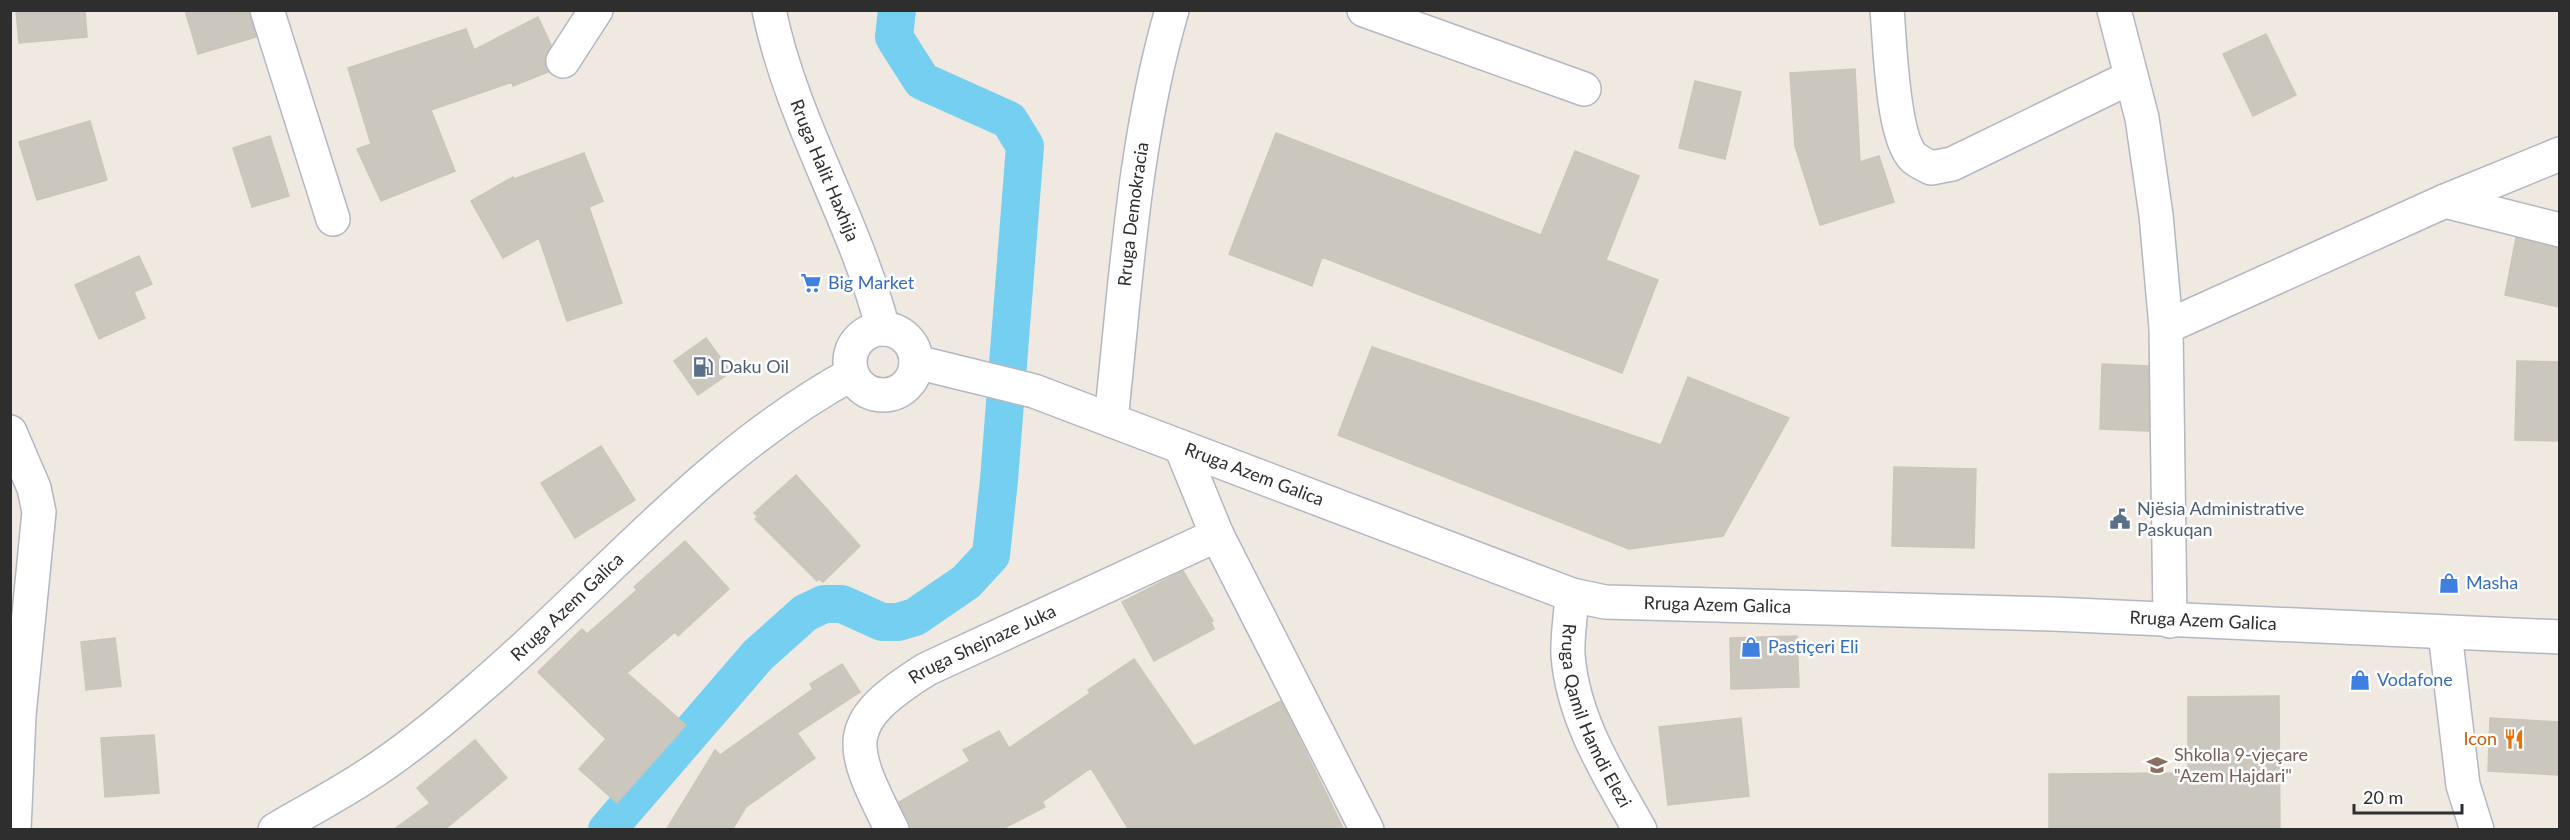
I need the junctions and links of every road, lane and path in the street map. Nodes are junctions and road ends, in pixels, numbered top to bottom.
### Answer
1 (267, 10) edge
2 (596, 10) edge
3 (769, 10) edge
4 (1172, 10) edge
5 (1364, 10) edge
6 (1887, 10) edge
7 (2114, 10) edge
8 (563, 61) dead end
9 (2131, 77) junction
10 (1584, 88) dead end
11 (2559, 154) edge
12 (2445, 201) junction
13 (333, 219) dead end
14 (2559, 230) edge
15 (2166, 327) junction
16 (883, 329) junction
17 (916, 362) junction
18 (852, 374) junction
19 (1111, 420) junction
20 (10, 432) edge
21 (1181, 447) junction
22 (1216, 536) junction
23 (1572, 595) junction
24 (2170, 621) junction
25 (2445, 633) junction
26 (2559, 637) edge
27 (14, 830) edge
28 (275, 830) edge
29 (892, 830) edge
30 (1367, 830) edge
31 (1640, 830) edge
32 (2477, 830) edge

1 - 13 street
2 - 8 street
3 - 16 street, Rruga Halit Haxhija
4 - 19 street, Rruga Demokracia
5 - 10 street
6 - 9 street
7 - 9 street
9 - 15 street
11 - 12 street
12 - 14 street
12 - 15 street
15 - 24 street
16 - 17 street
16 - 18 street
17 - 18 street
17 - 19 street, Rruga Azem Galica
18 - 28 street, Rruga Azem Galica
19 - 21 street, Rruga Azem Galica
20 - 27 street
21 - 22 street
21 - 23 street, Rruga Azem Galica
22 - 29 street, Rruga Shejnaze Juka
22 - 30 street
23 - 24 street, Rruga Azem Galica
23 - 31 street, Rruga Qamil Hamdi Elezi
24 - 25 street, Rruga Azem Galica
25 - 26 street, Rruga Azem Galica
25 - 32 street

